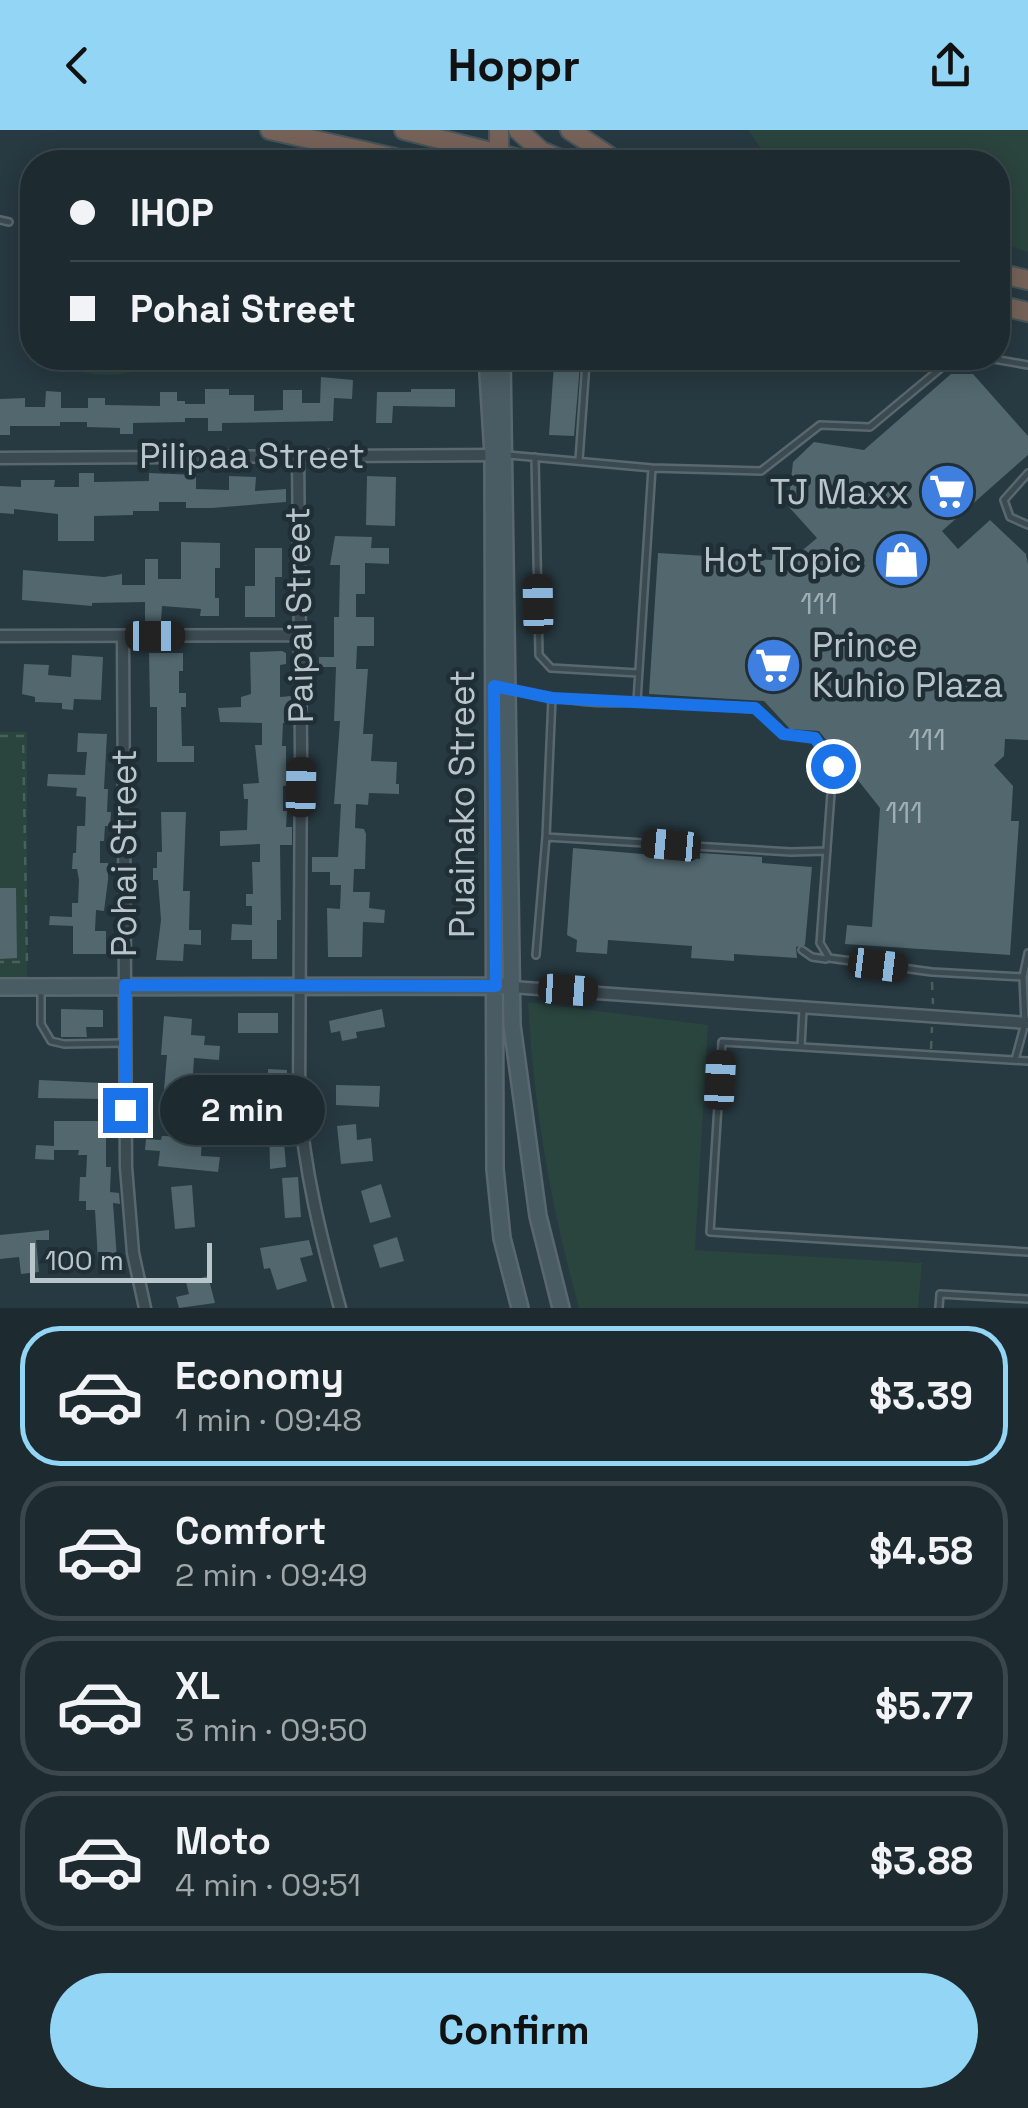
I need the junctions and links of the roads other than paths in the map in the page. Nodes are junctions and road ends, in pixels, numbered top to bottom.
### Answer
1 (270, 130) edge
2 (404, 130) edge
3 (518, 130) edge
4 (570, 130) edge
5 (359, 150) edge
6 (468, 150) edge
7 (540, 150) edge
8 (600, 150) edge
9 (0, 220) edge
10 (9, 222) dead end
11 (488, 370) edge
12 (502, 370) edge
13 (585, 370) edge
14 (939, 370) edge
15 (499, 455) junction
16 (298, 457) junction
17 (535, 457) junction
18 (0, 458) edge
19 (578, 460) junction
20 (652, 468) junction
21 (1028, 473) edge
22 (1028, 525) edge
23 (299, 635) junction
24 (0, 636) edge
25 (123, 636) junction
26 (638, 673) junction
27 (501, 687) junction
28 (552, 698) junction
29 (637, 701) junction
30 (546, 837) junction
31 (827, 851) junction
32 (802, 950) dead end
33 (1028, 952) edge
34 (536, 955) dead end
35 (834, 960) junction
36 (1023, 977) junction
37 (125, 985) junction
38 (42, 986) junction
39 (299, 986) junction
40 (504, 986) junction
41 (0, 987) edge
42 (803, 1006) junction
43 (1027, 1023) edge
44 (124, 1042) junction
45 (800, 1047) junction
46 (1015, 1060) junction
47 (1028, 1061) edge
48 (1028, 1252) edge
49 (1028, 1299) edge
50 (145, 1308) edge
51 (340, 1308) edge
52 (520, 1308) edge
53 (561, 1308) edge
54 (939, 1308) edge

1 - 5 highway
2 - 6 highway
3 - 7 highway
4 - 8 highway
9 - 10 lane
11 - 15 street, Puainako Street
12 - 15 street, Puainako Street
13 - 19 lane
14 - 20 lane
15 - 16 street, Pilipaa Street
15 - 17 lane
15 - 27 street, Puainako Street
16 - 18 street, Pilipaa Street
16 - 23 street, Paipai Street
17 - 19 lane
17 - 26 lane
19 - 20 lane
20 - 26 lane
21 - 22 lane
23 - 25 street
23 - 39 street, Paipai Street
24 - 25 street
25 - 37 street, Pohai Street
26 - 29 lane
27 - 28 lane
27 - 40 street, Puainako Street
28 - 29 lane
28 - 30 lane
29 - 31 lane
30 - 31 lane
30 - 34 lane
31 - 35 lane
32 - 35 lane
33 - 36 lane
35 - 36 lane
36 - 43 lane
37 - 38 street
37 - 39 street
37 - 44 street, Pohai Street
38 - 41 street
38 - 44 lane
39 - 40 street
39 - 51 street, Paipai Street
40 - 42 street
40 - 52 street, Puainako Street
40 - 53 street, Puainako Street
42 - 43 street
42 - 45 lane
43 - 46 lane
44 - 50 street, Pohai Street
45 - 46 lane
45 - 48 lane
46 - 47 lane
49 - 54 lane

